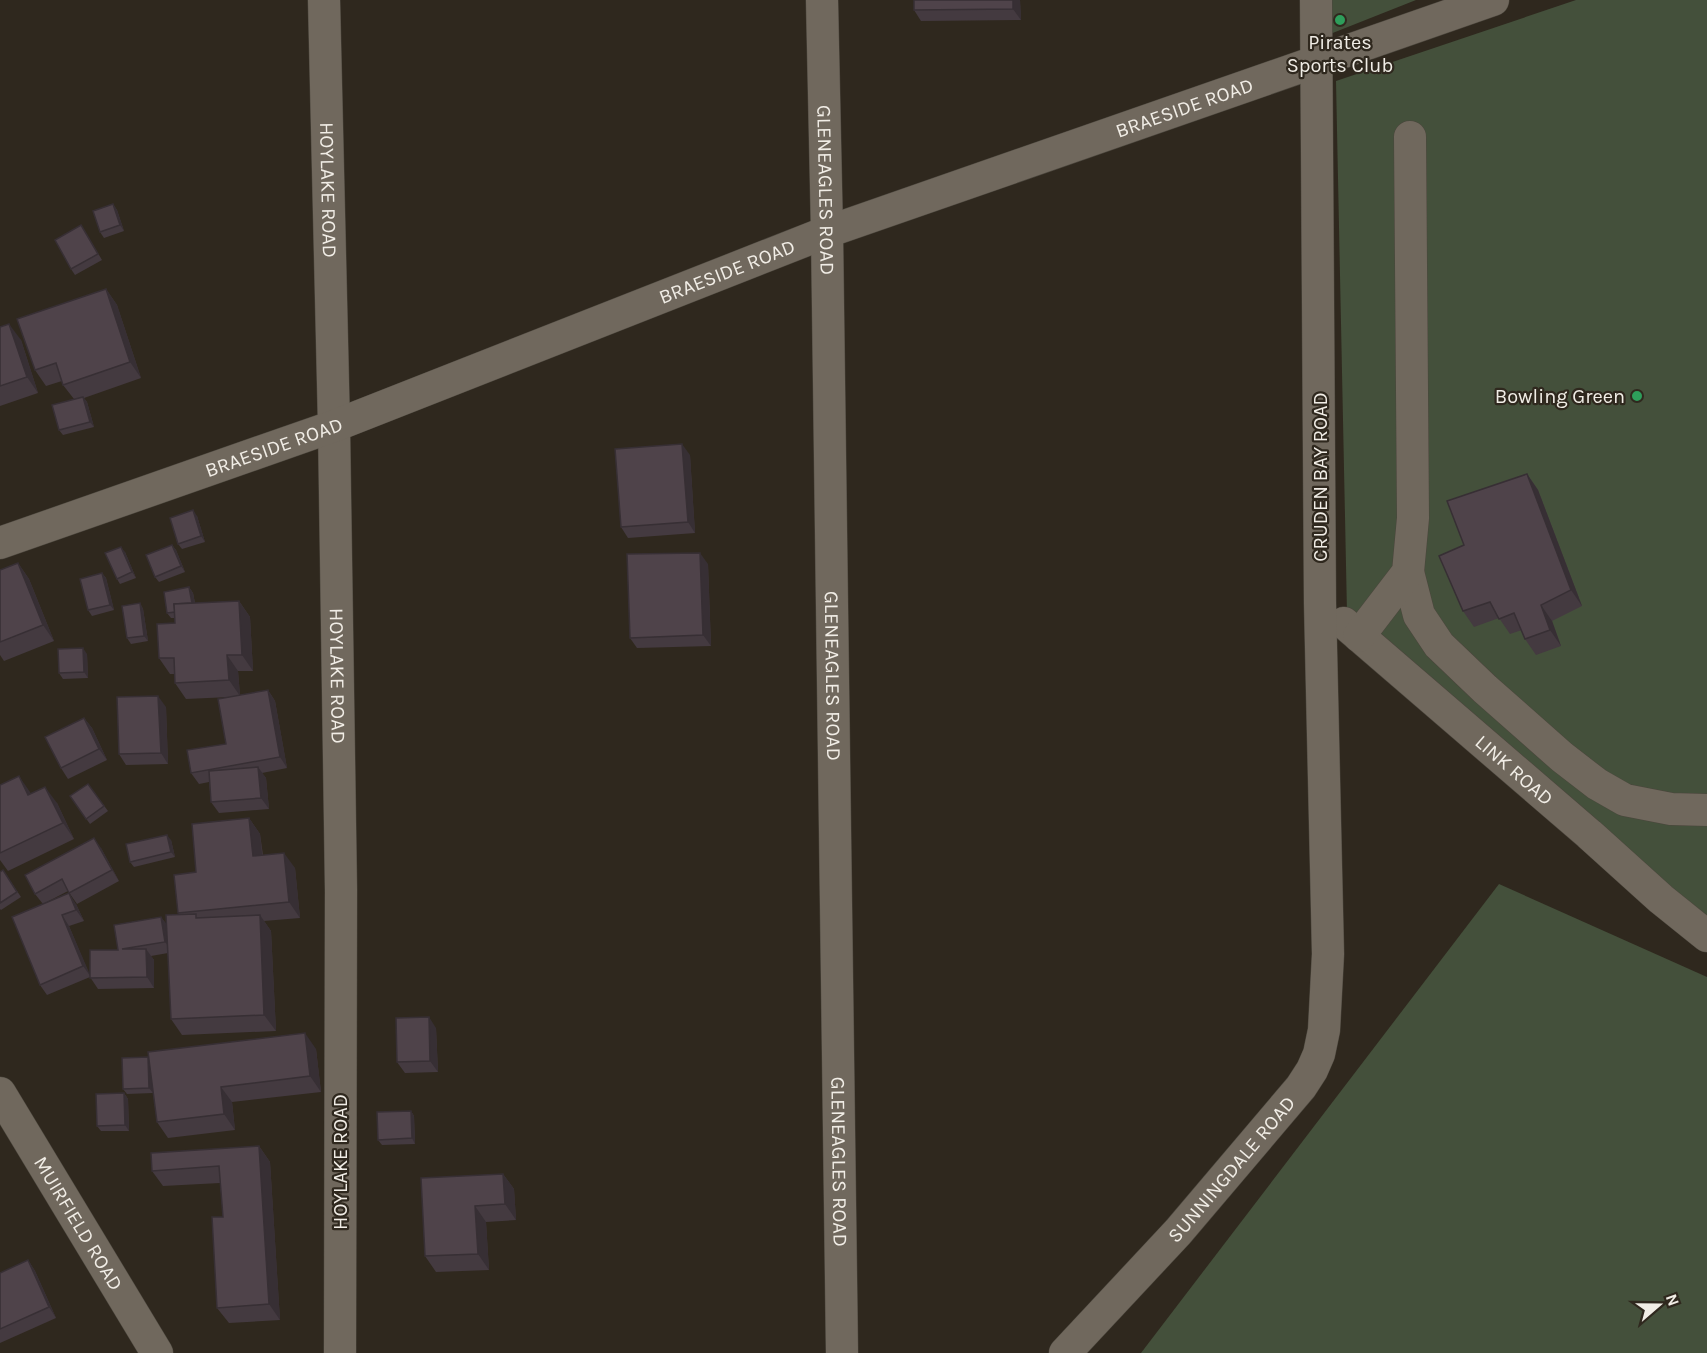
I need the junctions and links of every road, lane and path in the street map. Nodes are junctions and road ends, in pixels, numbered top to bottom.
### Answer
1 (324, 0) edge
2 (822, 0) edge
3 (1316, 0) edge
4 (1493, 0) edge
5 (1317, 61) junction
6 (1410, 137) dead end
7 (827, 232) junction
8 (334, 426) junction
9 (0, 543) edge
10 (1408, 572) junction
11 (1320, 603) junction
12 (1359, 636) junction
13 (1707, 810) edge
14 (1707, 936) edge
15 (1328, 954) joint
16 (0, 1093) edge
17 (157, 1353) edge
18 (340, 1353) edge
19 (842, 1353) edge
20 (1065, 1353) edge

1 - 8 street, HOYLAKE ROAD
2 - 7 street, GLENEAGLES ROAD
3 - 5 street, CRUDEN BAY ROAD
4 - 5 street, BRAESIDE ROAD
5 - 7 street, BRAESIDE ROAD
5 - 11 street, CRUDEN BAY ROAD
6 - 10 street
7 - 8 street, BRAESIDE ROAD
7 - 19 street, GLENEAGLES ROAD
8 - 9 street, BRAESIDE ROAD
8 - 18 street, HOYLAKE ROAD
10 - 12 street
10 - 13 street
11 - 12 street, LINK ROAD
11 - 15 street, CRUDEN BAY ROAD
12 - 14 street, LINK ROAD
15 - 20 street, SUNNINGDALE ROAD
16 - 17 street, MUIRFIELD ROAD

